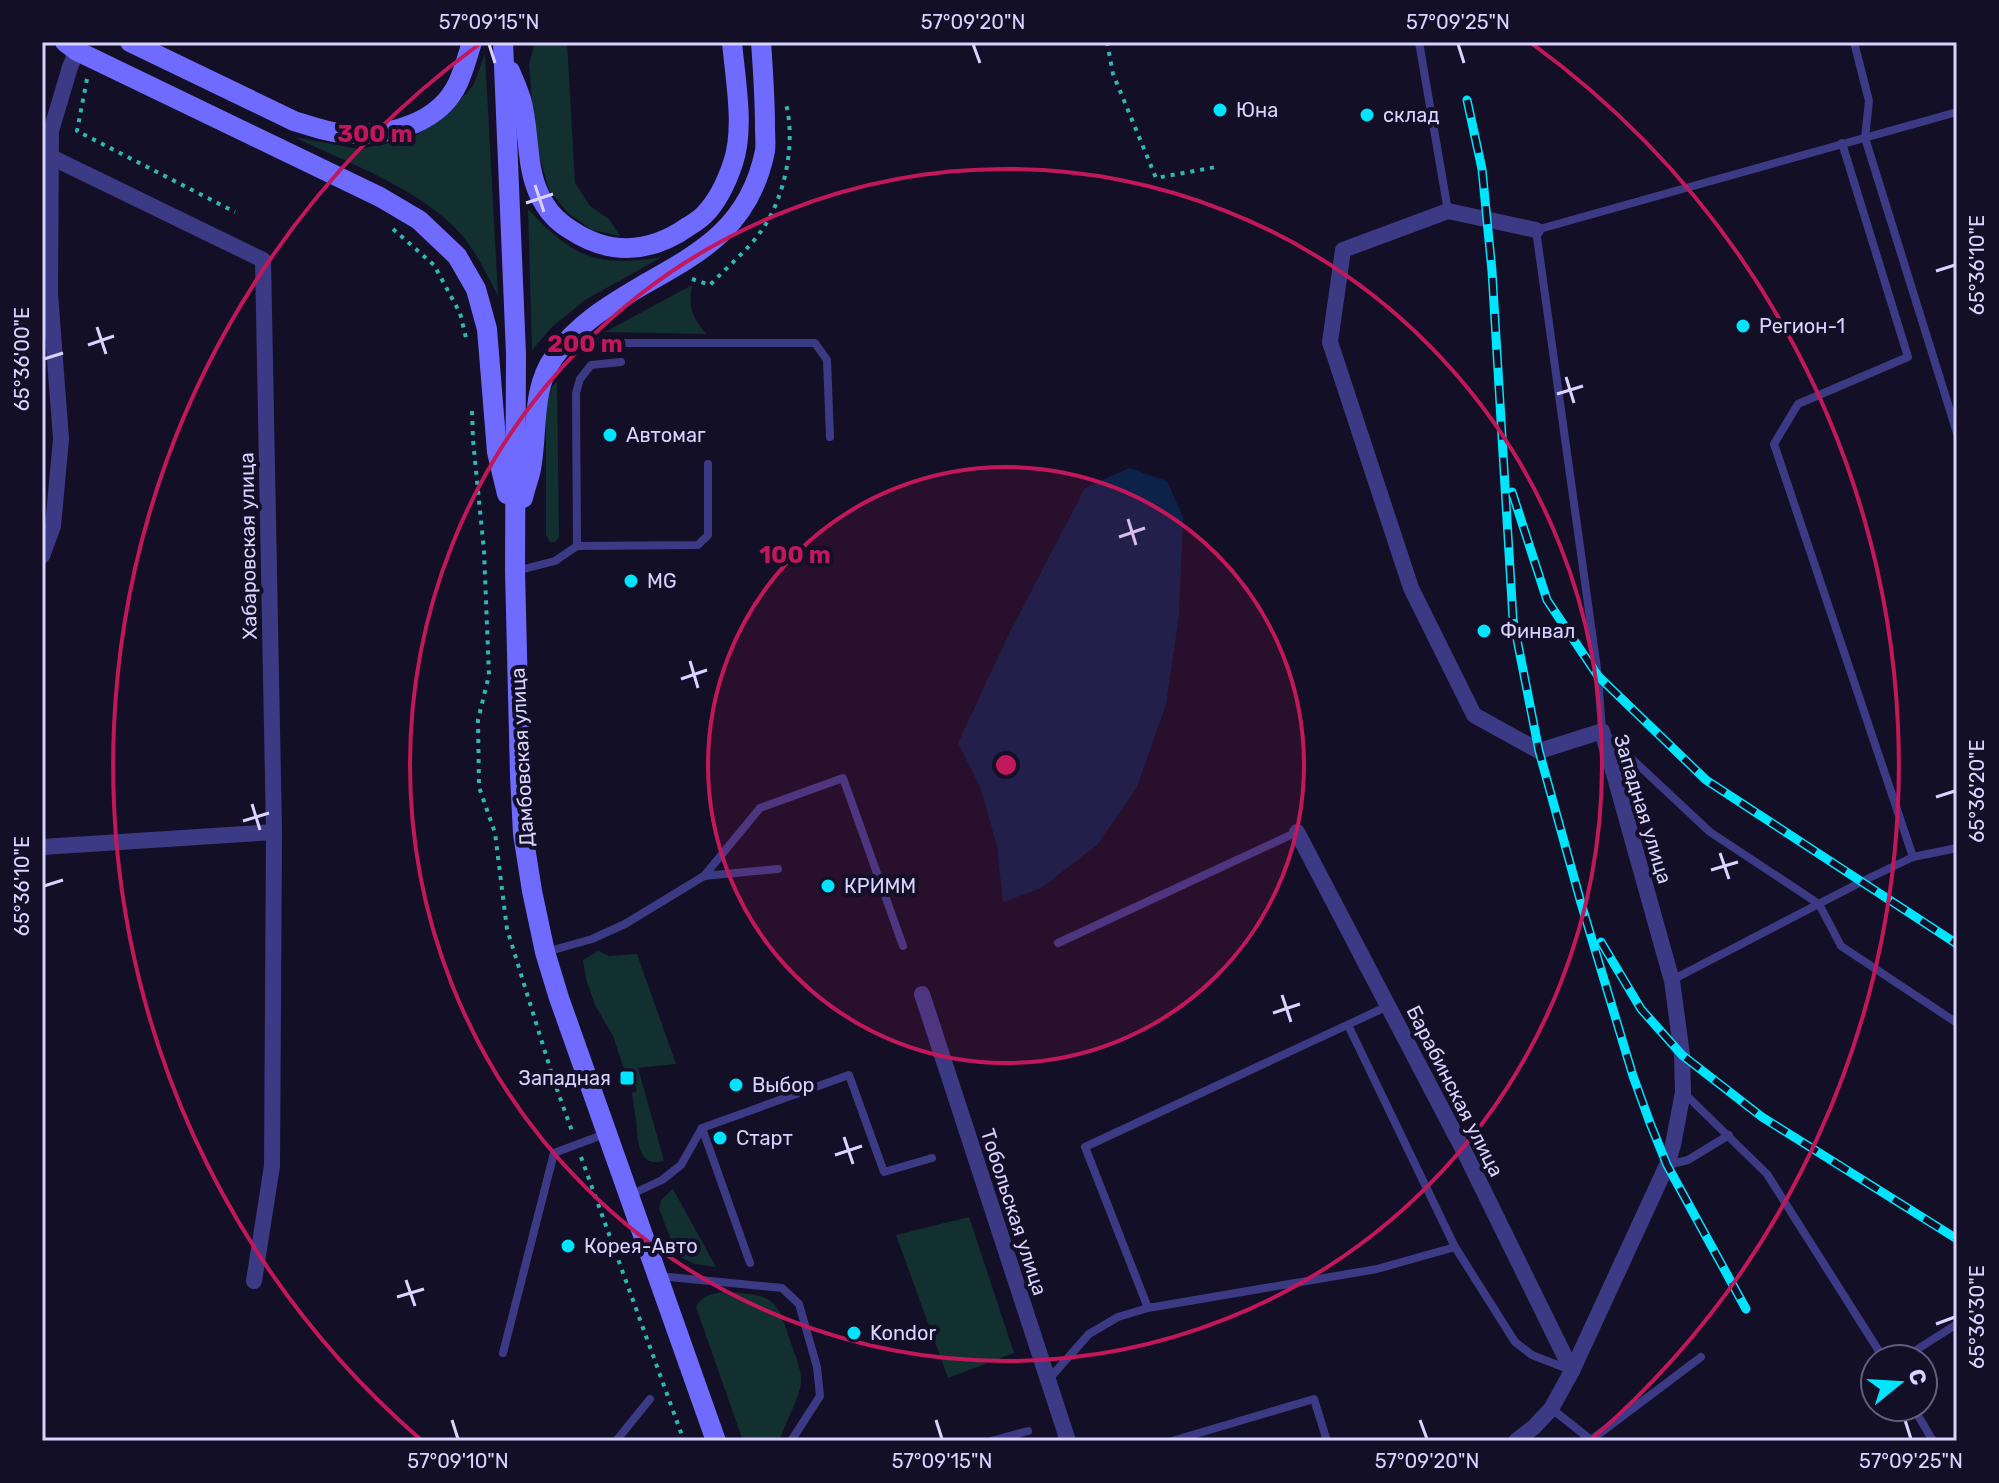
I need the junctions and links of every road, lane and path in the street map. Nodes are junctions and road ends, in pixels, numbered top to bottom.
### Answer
1 (130, 42) edge
2 (472, 42) edge
3 (732, 42) edge
4 (761, 42) edge
5 (1107, 42) edge
6 (1419, 42) edge
7 (1854, 42) edge
8 (503, 48) edge
9 (71, 53) edge
10 (87, 79) junction
11 (95, 82) dead end
12 (1957, 112) edge
13 (1865, 138) junction
14 (1842, 143) junction
15 (51, 157) junction
16 (1216, 167) dead end
17 (1448, 211) junction
18 (235, 212) dead end
19 (385, 222) dead end
20 (1536, 230) junction
21 (569, 338) junction
22 (470, 355) dead end
23 (621, 362) dead end
24 (1957, 433) edge
25 (830, 437) dead end
26 (708, 464) dead end
27 (515, 525) junction
28 (577, 546) junction
29 (42, 556) edge
30 (515, 571) junction
31 (1602, 731) junction
32 (274, 832) junction
33 (1297, 832) joint
34 (42, 847) edge
35 (1957, 848) edge
36 (1913, 857) junction
37 (778, 869) dead end
38 (704, 876) junction
39 (1819, 904) junction
40 (1058, 943) dead end
41 (903, 946) dead end
42 (545, 952) junction
43 (1672, 981) junction
44 (922, 994) dead end
45 (1389, 1006) junction
46 (1957, 1023) edge
47 (1348, 1025) junction
48 (1683, 1092) junction
49 (702, 1128) junction
50 (606, 1133) junction
51 (1729, 1135) junction
52 (577, 1144) junction
53 (932, 1158) dead end
54 (1667, 1165) junction
55 (629, 1195) junction
56 (1455, 1247) junction
57 (750, 1263) dead end
58 (657, 1275) junction
59 (254, 1281) dead end
60 (1148, 1308) junction
61 (1957, 1324) edge
62 (1874, 1343) edge
63 (1927, 1343) edge
64 (503, 1353) dead end
65 (1701, 1357) dead end
66 (1572, 1371) junction
67 (1048, 1380) junction
68 (650, 1399) dead end
69 (1551, 1409) junction
70 (1922, 1423) edge
71 (1028, 1431) dead end
72 (616, 1441) edge
73 (684, 1441) edge
74 (716, 1441) edge
75 (791, 1441) edge
76 (991, 1441) edge
77 (1068, 1441) edge
78 (1172, 1441) edge
79 (1327, 1441) edge
80 (1516, 1441) edge
81 (1933, 1441) edge

1 - 2 main road
3 - 8 main road
4 - 21 main road
5 - 16 path
6 - 17 lane
7 - 13 lane
8 - 27 main road, Дамбовская улица
9 - 10 path
9 - 15 street
9 - 27 main road
10 - 11 path
10 - 18 path
12 - 13 lane
13 - 14 lane
13 - 24 lane
14 - 20 lane
14 - 36 lane
15 - 29 street
15 - 32 street, Хабаровская улица
17 - 20 street
17 - 31 street, Западная улица
19 - 22 path
20 - 31 lane
21 - 25 lane
21 - 27 main road
23 - 28 lane
26 - 28 lane
27 - 30 main road, Дамбовская улица
28 - 30 lane
30 - 42 main road, Дамбовская улица
31 - 39 lane
31 - 43 street, Западная улица
32 - 34 street
32 - 59 street, Хабаровская улица
33 - 40 lane
33 - 45 street, Барабинская улица
35 - 36 lane
36 - 39 lane
37 - 38 lane
38 - 41 lane
38 - 42 lane
39 - 43 lane
39 - 46 lane
42 - 50 main road, Дамбовская улица
43 - 48 street, Западная улица
44 - 67 street, Тобольская улица
45 - 47 lane
45 - 66 street, Барабинская улица
47 - 56 lane
47 - 60 lane
48 - 51 lane
48 - 54 street, Западная улица
49 - 53 lane
49 - 55 lane
49 - 57 lane
50 - 52 lane
50 - 55 main road, Дамбовская улица
51 - 54 lane
51 - 62 lane
52 - 64 lane
52 - 73 path
54 - 66 street, Западная улица
55 - 58 main road, Дамбовская улица
56 - 60 lane
56 - 66 lane
58 - 74 main road, Дамбовская улица
58 - 75 lane
60 - 67 lane
61 - 63 lane
65 - 69 lane
66 - 69 street, Западная улица
67 - 77 street, Тобольская улица
68 - 72 lane
69 - 80 street, Западная улица
70 - 81 lane
71 - 76 lane
78 - 79 lane

